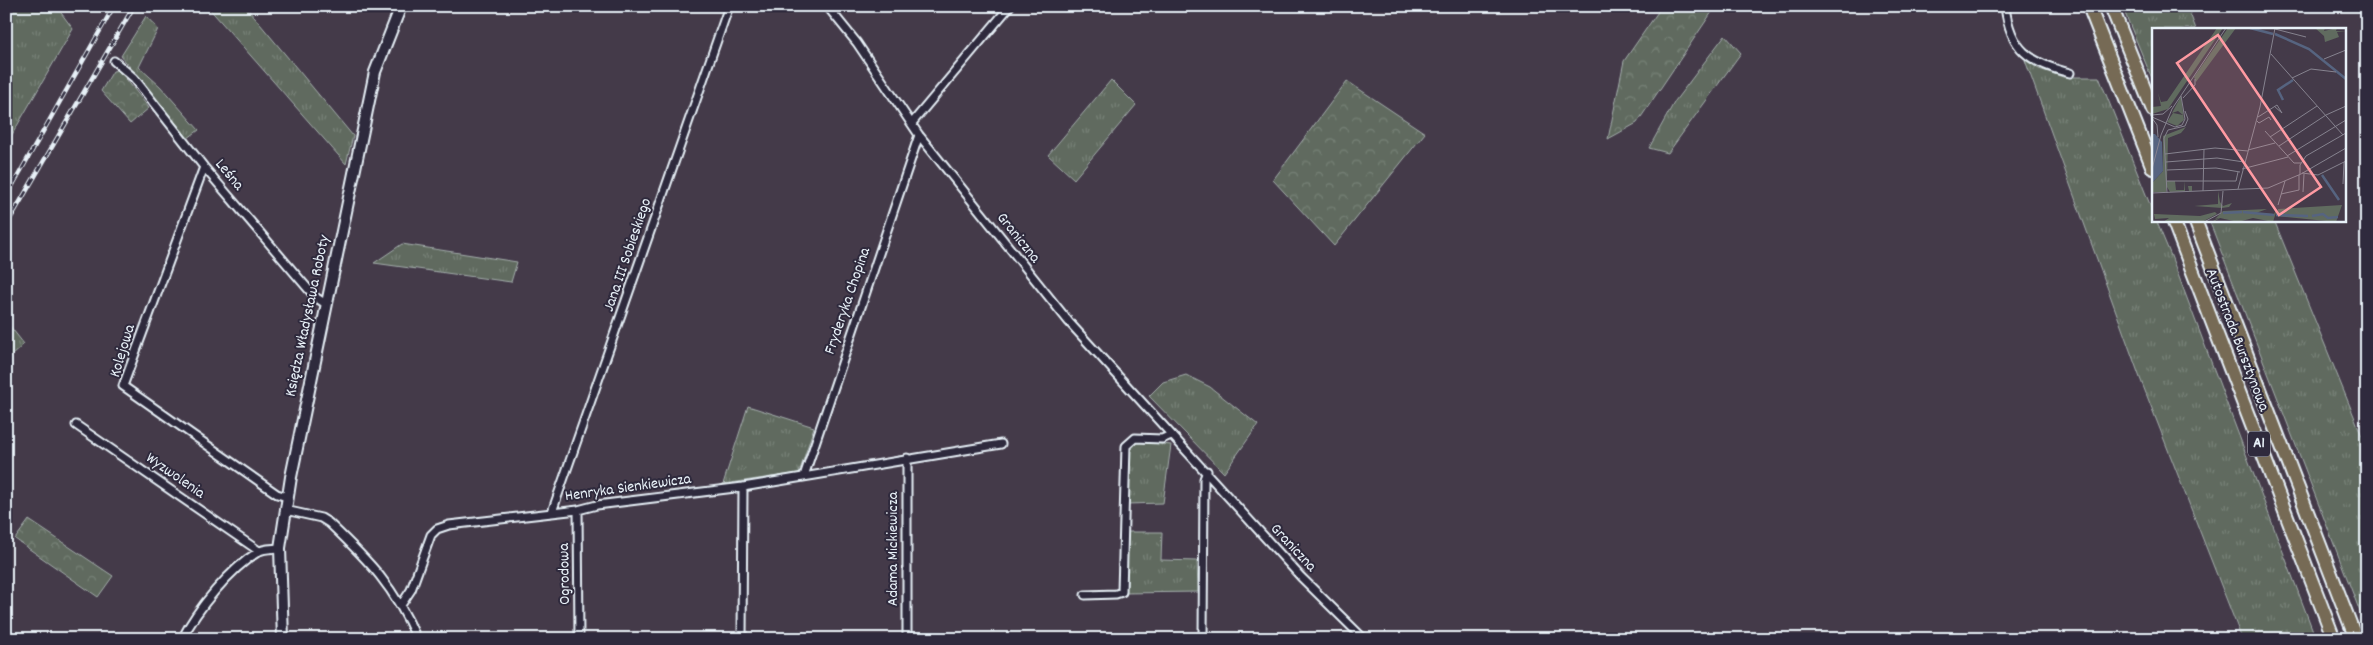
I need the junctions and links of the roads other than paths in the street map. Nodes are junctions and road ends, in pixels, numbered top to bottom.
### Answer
1 (400, 6) edge
2 (729, 6) edge
3 (827, 6) edge
4 (1010, 6) edge
5 (2005, 6) edge
6 (2089, 6) edge
7 (2111, 6) edge
8 (114, 60) dead end
9 (2070, 73) dead end
10 (2152, 108) edge
11 (912, 123) junction
12 (918, 135) junction
13 (2152, 165) edge
14 (204, 167) junction
15 (2173, 221) edge
16 (2195, 221) edge
17 (326, 304) junction
18 (76, 425) dead end
19 (1171, 435) junction
20 (1001, 444) dead end
21 (907, 458) junction
22 (1207, 471) junction
23 (804, 476) junction
24 (743, 487) junction
25 (287, 497) junction
26 (285, 510) junction
27 (578, 510) junction
28 (552, 512) junction
29 (280, 548) junction
30 (259, 551) junction
31 (1085, 596) dead end
32 (401, 605) junction
33 (182, 639) edge
34 (283, 639) edge
35 (417, 639) edge
36 (579, 639) edge
37 (742, 639) edge
38 (907, 639) edge
39 (1203, 639) edge
40 (1364, 639) edge
41 (2334, 639) edge
42 (2356, 639) edge

1 - 17 main road, Księdza Władysława Roboty
2 - 28 street, Jana III Sobieskiego
3 - 11 street, Graniczna
4 - 11 street
5 - 9 street
6 - 13 highway
7 - 10 highway
8 - 14 street, Leśna
11 - 12 street, Graniczna
12 - 19 street, Graniczna
12 - 23 street, Fryderyka Chopina
14 - 17 street, Leśna
14 - 25 street, Kolejowa
15 - 41 highway, Autostrada Bursztynowa / A1
16 - 42 highway, Autostrada Bursztynowa / A1
17 - 25 main road, Księdza Władysława Roboty
18 - 30 street, Wyzwolenia
19 - 22 street, Graniczna
19 - 31 street
20 - 21 street, Henryka Sienkiewicza
21 - 23 street, Henryka Sienkiewicza
21 - 38 street, Adama Mickiewicza
22 - 39 street
22 - 40 street, Graniczna
23 - 24 street, Henryka Sienkiewicza
24 - 27 street, Henryka Sienkiewicza
24 - 37 street
25 - 26 main road, Księdza Władysława Roboty
26 - 29 main road, Księdza Władysława Roboty
26 - 32 street
27 - 28 street, Henryka Sienkiewicza
27 - 36 street, Ogrodowa
28 - 32 street, Henryka Sienkiewicza
29 - 30 street
29 - 34 main road, Księdza Władysława Roboty
30 - 33 street
32 - 35 street

